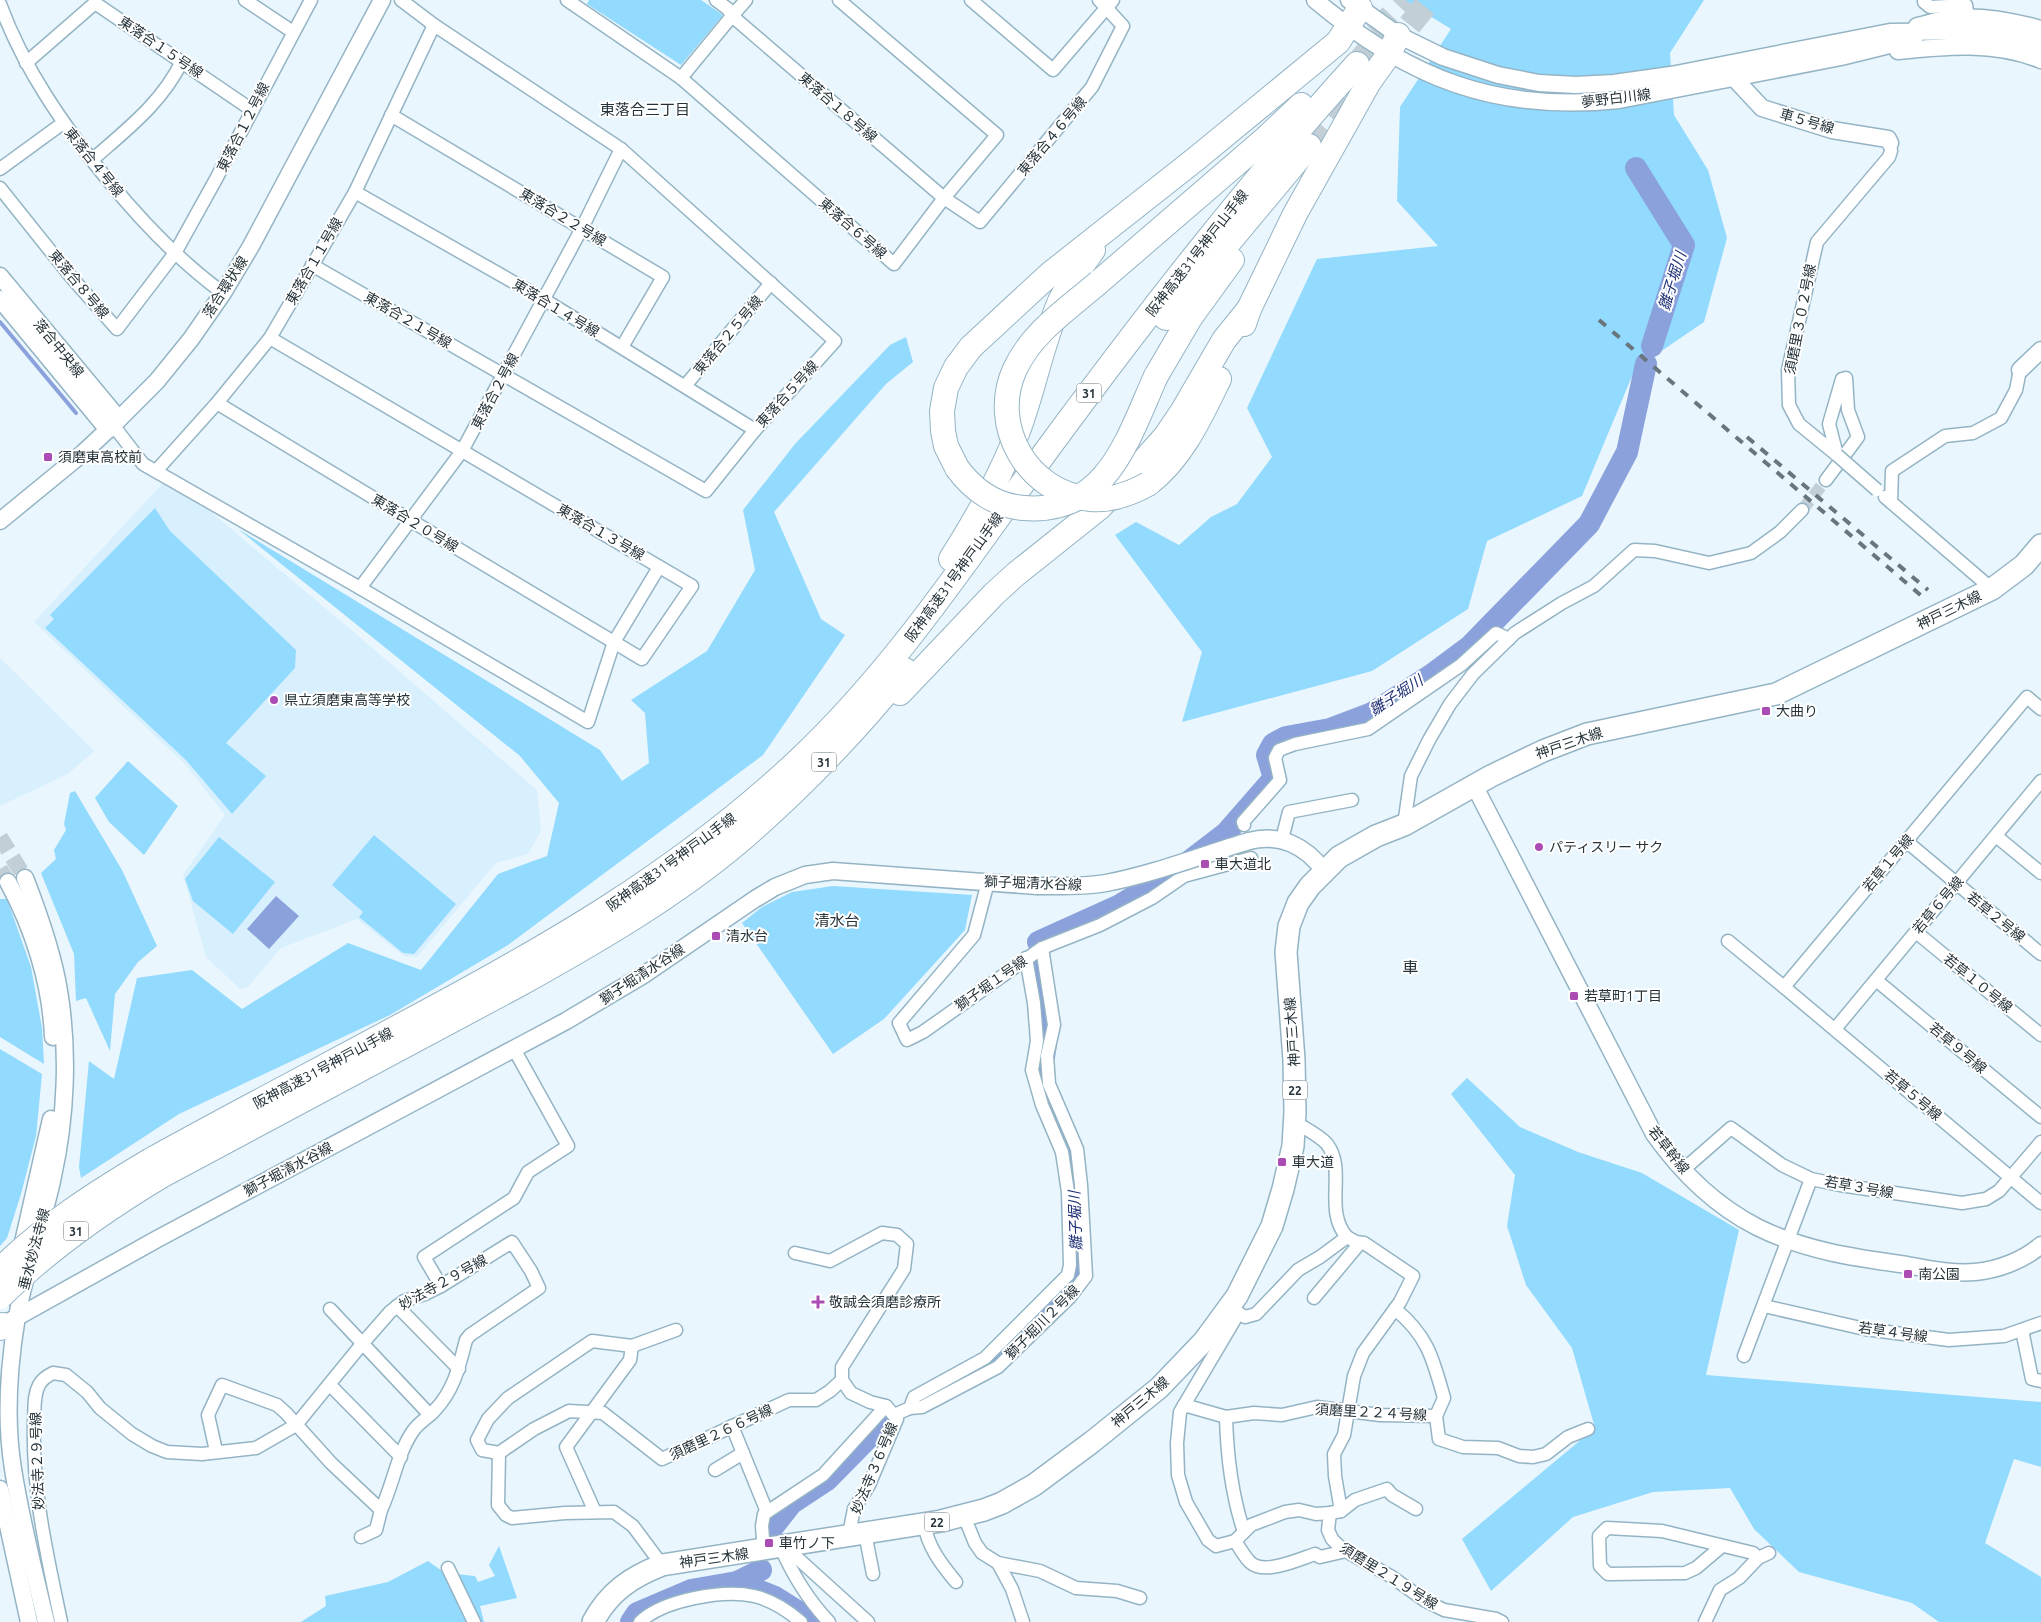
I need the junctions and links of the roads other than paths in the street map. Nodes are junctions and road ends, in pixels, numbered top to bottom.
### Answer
1 (246, 0) edge
2 (311, 0) edge
3 (382, 0) edge
4 (401, 0) edge
5 (567, 0) edge
6 (716, 0) edge
7 (746, 0) edge
8 (840, 0) edge
9 (972, 0) edge
10 (1315, 0) edge
11 (1924, 0) edge
12 (1106, 2) edge
13 (0, 4) edge
14 (1353, 12) edge
15 (732, 16) junction
16 (1968, 18) junction
17 (434, 26) junction
18 (2041, 29) edge
19 (293, 32) junction
20 (1890, 32) junction
21 (1937, 33) junction
22 (1393, 44) junction
23 (2041, 44) edge
24 (1841, 57) junction
25 (2041, 60) edge
26 (182, 61) junction
27 (26, 63) junction
28 (681, 78) junction
29 (1734, 78) junction
30 (252, 110) junction
31 (391, 115) junction
32 (63, 123) junction
33 (1890, 143) joint
34 (621, 149) junction
35 (92, 160) junction
36 (0, 169) edge
37 (0, 188) edge
38 (354, 192) junction
39 (944, 198) junction
40 (1113, 225) junction
41 (582, 228) junction
42 (175, 253) junction
43 (312, 265) junction
44 (0, 276) edge
45 (771, 283) junction
46 (223, 293) junction
47 (0, 299) edge
48 (544, 299) junction
49 (1249, 309) junction
50 (270, 338) junction
51 (622, 348) junction
52 (2041, 350) edge
53 (2020, 370) joint
54 (503, 375) junction
55 (684, 386) junction
56 (217, 403) junction
57 (113, 424) junction
58 (755, 430) junction
59 (462, 451) junction
60 (1837, 455) junction
61 (156, 471) junction
62 (1826, 480) tunnel mouth
63 (1890, 502) junction
64 (1802, 510) tunnel mouth
65 (410, 520) junction
66 (0, 521) edge
67 (2041, 545) edge
68 (659, 566) junction
69 (360, 588) junction
70 (1992, 589) junction
71 (1509, 639) junction
72 (614, 642) junction
73 (2041, 709) edge
74 (831, 729) junction
75 (801, 784) junction
76 (1474, 785) junction
77 (2039, 786) edge
78 (1352, 800) dead end
79 (1244, 825) dead end
80 (1404, 825) junction
81 (1996, 836) junction
82 (1282, 840) junction
83 (1906, 841) junction
84 (1251, 858) dead end
85 (1324, 871) junction
86 (2041, 873) edge
87 (25, 878) tunnel mouth
88 (8, 882) tunnel mouth
89 (988, 882) junction
90 (1956, 884) junction
91 (1916, 932) junction
92 (1728, 941) dead end
93 (1042, 948) junction
94 (2041, 954) edge
95 (1026, 958) junction
96 (1876, 980) junction
97 (1784, 987) junction
98 (1835, 1029) junction
99 (2041, 1034) edge
100 (514, 1048) junction
101 (2041, 1117) edge
102 (1295, 1122) junction
103 (2041, 1142) edge
104 (156, 1168) junction
105 (1683, 1170) junction
106 (2012, 1178) junction
107 (1811, 1179) junction
108 (2041, 1203) edge
109 (1347, 1237) junction
110 (1788, 1241) junction
111 (1360, 1243) junction
112 (2041, 1245) edge
113 (795, 1253) dead end
114 (0, 1270) edge
115 (441, 1286) junction
116 (0, 1297) edge
117 (1314, 1298) dead end
118 (397, 1306) junction
119 (1764, 1306) junction
120 (330, 1309) dead end
121 (1395, 1309) junction
122 (1234, 1311) junction
123 (2041, 1323) edge
124 (4, 1327) edge
125 (676, 1330) dead end
126 (2022, 1330) junction
127 (362, 1344) junction
128 (632, 1346) junction
129 (1744, 1356) dead end
130 (459, 1369) junction
131 (842, 1380) junction
132 (2036, 1380) edge
133 (330, 1385) junction
134 (1184, 1405) junction
135 (910, 1408) junction
136 (890, 1410) junction
137 (1347, 1410) junction
138 (590, 1412) junction
139 (430, 1415) junction
140 (1436, 1416) junction
141 (1226, 1417) junction
142 (296, 1425) junction
143 (732, 1426) junction
144 (1588, 1429) dead end
145 (216, 1452) junction
146 (743, 1453) junction
147 (499, 1454) junction
148 (401, 1457) junction
149 (715, 1470) dead end
150 (0, 1488) edge
151 (1416, 1509) dead end
152 (381, 1510) junction
153 (595, 1512) junction
154 (766, 1512) junction
155 (1336, 1512) junction
156 (964, 1516) junction
157 (924, 1524) junction
158 (858, 1534) junction
159 (362, 1537) dead end
160 (1240, 1537) junction
161 (1722, 1546) junction
162 (778, 1548) junction
163 (1346, 1552) junction
164 (998, 1563) junction
165 (662, 1566) junction
166 (448, 1568) dead end
167 (873, 1574) dead end
168 (956, 1582) dead end
169 (1140, 1598) dead end
170 (29, 1622) edge
171 (46, 1622) edge
172 (61, 1622) edge
173 (474, 1622) edge
174 (593, 1622) edge
175 (640, 1622) edge
176 (801, 1622) edge
177 (829, 1622) edge
178 (868, 1622) edge
179 (1023, 1622) edge
180 (1502, 1622) edge
181 (1705, 1622) edge

1 - 19 street
2 - 19 street, 東落合１２号線
3 - 46 street, 落合環状線
4 - 17 street
5 - 28 street, 東落合６号線
6 - 15 street, 東落合１８号線
7 - 15 street
8 - 39 street, 東落合６号線
9 - 12 street
10 - 14 street, 夢野白川線
11 - 16 street
12 - 39 street, 東落合４６号線
13 - 27 street, 東落合４号線
14 - 22 street, 夢野白川線
14 - 40 highway, 31
15 - 28 street
15 - 39 street, 東落合１８号線
16 - 18 street
16 - 20 street
17 - 31 street, 東落合１１号線
17 - 34 street
19 - 30 street, 東落合１２号線
20 - 21 street, 夢野白川線
20 - 22 street, 夢野白川線
21 - 23 street, 夢野白川線
21 - 24 street, 夢野白川線
22 - 29 street, 夢野白川線
22 - 49 highway
24 - 25 street
24 - 29 street, 夢野白川線
26 - 27 street, 東落合１５号線
26 - 30 street, 東落合１５号線
26 - 35 street
27 - 32 street, 東落合４号線
28 - 39 street, 東落合６号線
29 - 33 street, 車５号線
30 - 42 street, 東落合１２号線
31 - 38 street, 東落合１１号線
31 - 41 street, 東落合２２号線
32 - 35 street, 東落合４号線
32 - 36 street
33 - 60 street, 須磨里３０２号線
34 - 41 street, 東落合２号線
34 - 45 street, 東落合５号線
35 - 42 street, 東落合４号線
37 - 42 street, 東落合８号線
38 - 43 street, 東落合１１号線
38 - 48 street, 東落合１４号線
40 - 74 highway, 31
40 - 75 highway, 阪神高速31号神戸山手線 / 31, bridge
41 - 48 street, 東落合２号線
41 - 51 street, 東落合２２号線
42 - 46 street, 東落合４号線
43 - 50 street, 東落合１１号線
43 - 54 street, 東落合２１号線
44 - 57 street, 落合中央線
45 - 55 street, 東落合２５号線
45 - 58 street, 東落合５号線
46 - 57 street, 落合環状線
47 - 57 street, 落合中央線
48 - 51 street, 東落合１４号線
48 - 54 street, 東落合２号線
49 - 74 highway, 阪神高速31号神戸山手線 / 31, bridge
49 - 75 highway
50 - 56 street, 東落合１１号線
50 - 59 street, 東落合１３号線
51 - 55 street, 東落合１４号線
52 - 53 street
53 - 63 street
54 - 58 street, 東落合５号線
54 - 59 street, 東落合２号線
55 - 58 street, 東落合１４号線
56 - 61 street, 東落合１１号線
56 - 65 street, 東落合２０号線
57 - 61 street
57 - 66 street, 落合環状線
59 - 65 street, 東落合２号線
59 - 68 street, 東落合１３号線
60 - 62 street
60 - 63 street, 須磨里３０２号線, bridge
61 - 69 street
63 - 70 street, 須磨里３０２号線
64 - 71 street
65 - 69 street, 東落合２号線
65 - 72 street, 東落合２０号線
67 - 70 main road, 神戸三木線 / 22
68 - 72 street, 東落合１３号線
68 - 72 street, 東落合２０号線
69 - 72 street, 東落合１３号線
70 - 76 main road, 神戸三木線 / 22
71 - 79 street
71 - 80 street
73 - 83 street, 若草１号線
74 - 104 highway, 阪神高速31号神戸山手線 / 31
75 - 104 highway, 阪神高速31号神戸山手線 / 31
76 - 80 main road, 神戸三木線 / 22
76 - 105 street, 若草幹線
77 - 81 street, 若草６号線
78 - 82 street
80 - 85 main road, 神戸三木線 / 22
81 - 86 street
81 - 90 street, 若草６号線
82 - 85 street, 獅子堀清水谷線
82 - 89 street, 獅子堀清水谷線, bridge
83 - 90 street, 若草２号線
83 - 97 street, 若草１号線
84 - 93 street, 獅子堀１号線
85 - 102 main road, 神戸三木線 / 22
87 - 124 street, 垂水妙法寺線
88 - 124 street, 垂水妙法寺線
89 - 95 street, 獅子堀１号線
89 - 100 street, 獅子堀清水谷線
90 - 91 street, 若草６号線
90 - 94 street, 若草２号線
91 - 96 street, 若草６号線
91 - 99 street, 若草１０号線
92 - 97 street
93 - 95 street, 獅子堀１号線
93 - 135 street, 獅子堀川２号線
95 - 135 street
96 - 98 street, 若草６号線
96 - 101 street, 若草９号線
97 - 98 street, 若草５号線
98 - 106 street, 若草５号線
100 - 115 street
100 - 124 street, 獅子堀清水谷線
102 - 109 street
102 - 122 main road, 神戸三木線 / 22
103 - 106 street, 若草３号線
104 - 114 highway, 阪神高速31号神戸山手線 / 31, bridge
104 - 116 highway, 阪神高速31号神戸山手線 / 31, bridge
105 - 107 street, 若草３号線
105 - 110 street, 若草幹線
106 - 107 street, 若草３号線
106 - 108 street, 若草５号線
107 - 110 street
109 - 111 street
109 - 122 street
110 - 112 street, 若草幹線
110 - 119 street
111 - 117 street
111 - 121 street, 須磨里２１９号線
113 - 131 street
115 - 118 street, 妙法寺２９号線
115 - 130 street, 妙法寺２９号線
118 - 127 street, 妙法寺２９号線
118 - 130 street
119 - 126 street, 若草４号線
119 - 129 street
120 - 127 street
121 - 137 street, 須磨里２１９号線
121 - 140 street, 須磨里２２４号線
122 - 134 street
122 - 156 main road, 神戸三木線 / 22
123 - 126 street, 若草４号線
124 - 171 street, 垂水妙法寺線
125 - 128 street
126 - 132 street
127 - 133 street, 妙法寺２９号線
127 - 139 street
128 - 138 street
128 - 147 street
130 - 139 street, 妙法寺２９号線
131 - 136 street, 妙法寺３６号線
131 - 143 street, 須磨里２６６号線
133 - 142 street, 妙法寺２９号線
133 - 148 street
134 - 141 street, 須磨里２２４号線
134 - 160 street
135 - 136 street, 獅子堀川２号線
136 - 154 street
136 - 158 street, 妙法寺３６号線
137 - 140 street, 須磨里２２４号線
137 - 141 street, 須磨里２２４号線
137 - 155 street, 須磨里２１９号線
138 - 143 street, 須磨里２６６号線
138 - 147 street, 須磨里２６６号線
138 - 153 street
139 - 148 street, 妙法寺２９号線
140 - 144 street
141 - 160 street
142 - 145 street, 妙法寺２９号線
142 - 145 street
142 - 152 street
143 - 146 street
145 - 172 street, 妙法寺２９号線
146 - 149 street
146 - 154 street
147 - 153 street
148 - 152 street, 妙法寺２９号線
150 - 170 street
151 - 155 street
152 - 159 street, 妙法寺２９号線
153 - 165 street
154 - 162 street
155 - 160 street
155 - 163 street, 須磨里２１９号線
156 - 157 main road, 神戸三木線 / 22
156 - 164 street
157 - 158 main road, 神戸三木線 / 22
157 - 168 street
158 - 162 main road, 神戸三木線 / 22
158 - 167 street
160 - 163 street
161 - 161 street
161 - 181 street
162 - 165 main road, 神戸三木線 / 22
162 - 177 street
162 - 178 street
163 - 180 street, 須磨里２１９号線
164 - 169 street
164 - 179 street
165 - 174 main road, 神戸三木線 / 22
166 - 173 street
175 - 176 street

